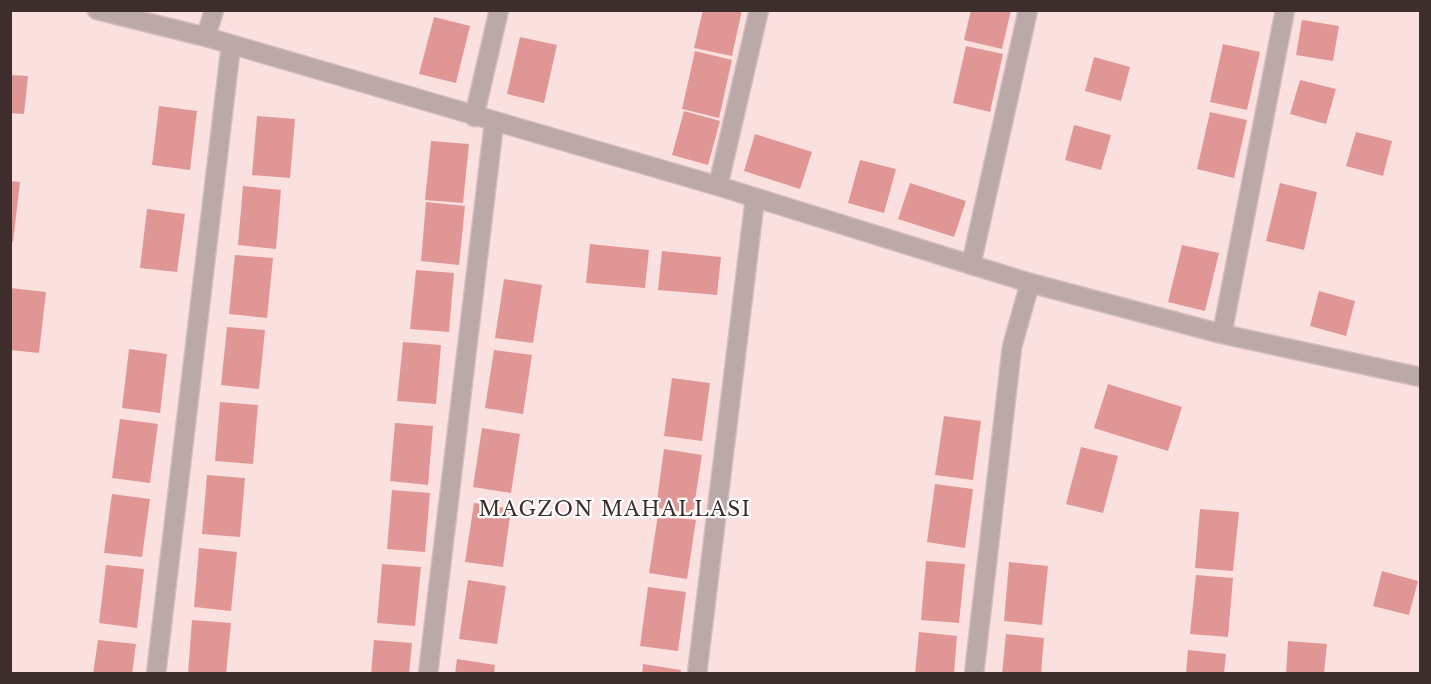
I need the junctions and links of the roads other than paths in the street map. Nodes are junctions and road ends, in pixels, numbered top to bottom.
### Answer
1 (97, 10) edge
2 (214, 10) edge
3 (499, 10) edge
4 (759, 10) edge
5 (1028, 10) edge
6 (1285, 10) edge
7 (206, 37) junction
8 (231, 45) junction
9 (474, 117) junction
10 (494, 123) junction
11 (718, 186) junction
12 (755, 198) junction
13 (971, 265) junction
14 (1030, 283) junction
15 (1222, 334) junction
16 (1420, 377) edge
17 (156, 674) edge
18 (428, 674) edge
19 (697, 674) edge
20 (974, 674) edge

1 - 7 street
2 - 7 street
3 - 9 street
4 - 11 street
5 - 13 street
6 - 15 street
7 - 8 street
8 - 9 street
8 - 17 street
9 - 10 street
10 - 11 street
10 - 18 street
11 - 12 street
12 - 13 street
12 - 19 street
13 - 14 street
14 - 15 street
14 - 20 street
15 - 16 street

